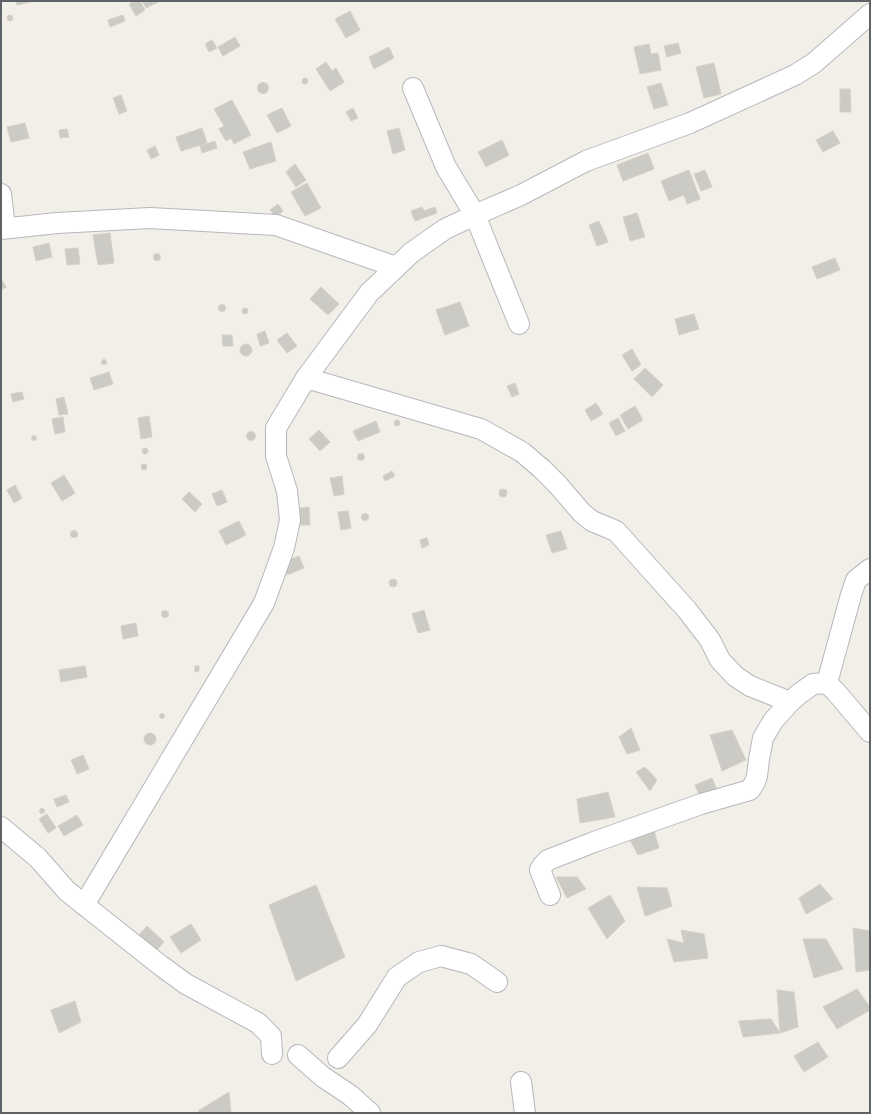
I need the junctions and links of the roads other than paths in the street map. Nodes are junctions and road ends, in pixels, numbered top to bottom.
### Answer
1 (870, 14) edge
2 (413, 88) dead end
3 (1, 194) edge
4 (475, 215) junction
5 (3, 229) edge
6 (396, 267) junction
7 (519, 324) dead end
8 (306, 378) junction
9 (870, 568) edge
10 (827, 683) junction
11 (790, 702) junction
12 (870, 732) edge
13 (1, 827) edge
14 (550, 895) dead end
15 (84, 905) junction
16 (497, 982) dead end
17 (272, 1054) dead end
18 (298, 1055) dead end
19 (338, 1058) dead end
20 (521, 1082) dead end
21 (370, 1113) edge
22 (525, 1113) edge

1 - 4 street
2 - 4 street
3 - 5 street
4 - 6 street
4 - 7 street
5 - 6 street
6 - 8 street
8 - 11 street
8 - 15 street
9 - 10 street
10 - 11 street
10 - 12 street
11 - 14 street
13 - 15 street
15 - 17 street
16 - 19 street
18 - 21 street
20 - 22 street

